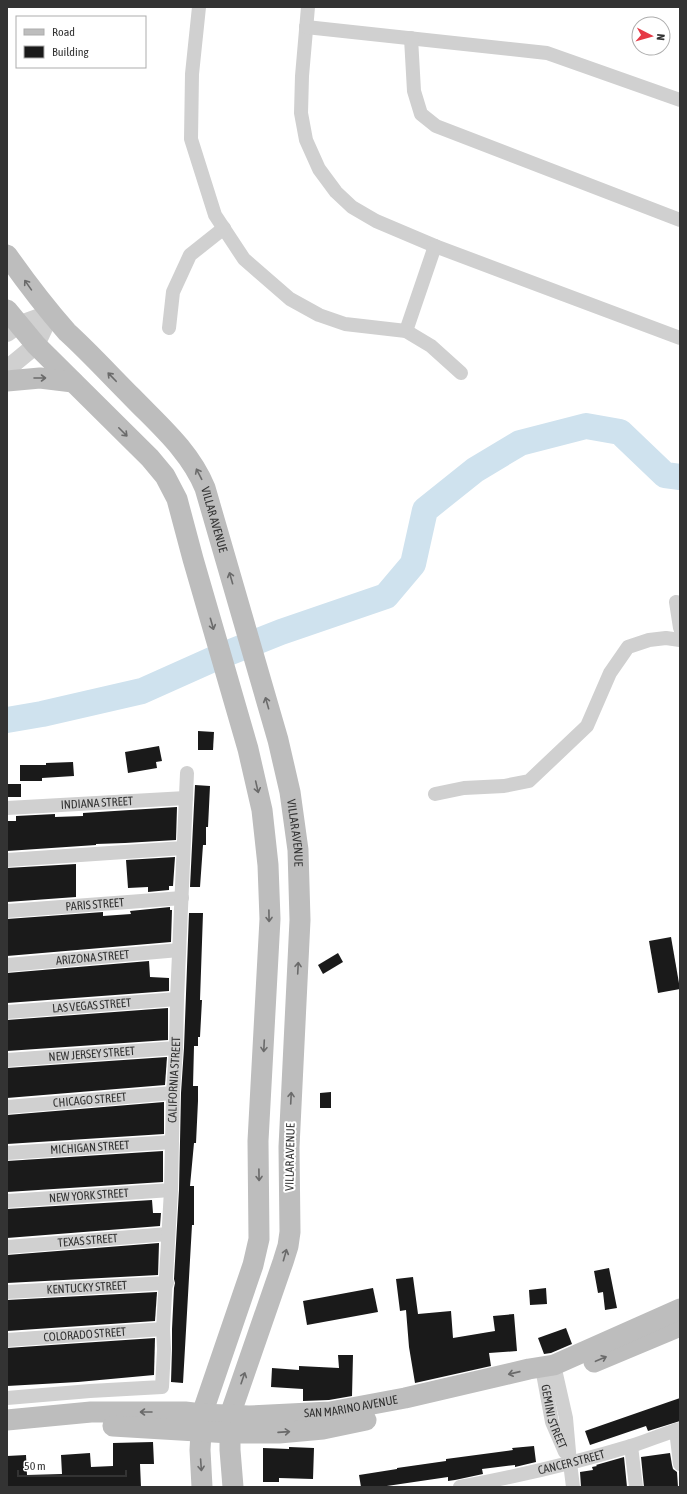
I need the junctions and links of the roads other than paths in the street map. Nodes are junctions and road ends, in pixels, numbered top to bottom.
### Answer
1 (198, 7) edge
2 (308, 7) edge
3 (306, 27) junction
4 (411, 38) junction
5 (680, 100) edge
6 (680, 220) edge
7 (224, 228) junction
8 (435, 246) junction
9 (7, 255) edge
10 (51, 314) junction
11 (11, 323) edge
12 (169, 328) dead end
13 (406, 331) junction
14 (680, 338) edge
15 (36, 345) junction
16 (7, 369) edge
17 (461, 373) dead end
18 (7, 381) edge
19 (73, 382) junction
20 (676, 602) dead end
21 (680, 628) edge
22 (680, 640) edge
23 (187, 773) dead end
24 (435, 794) dead end
25 (186, 798) junction
26 (7, 808) edge
27 (183, 848) junction
28 (7, 860) edge
29 (182, 898) junction
30 (7, 912) edge
31 (179, 950) junction
32 (7, 965) edge
33 (177, 999) junction
34 (7, 1012) edge
35 (176, 1048) junction
36 (7, 1060) edge
37 (173, 1093) junction
38 (7, 1107) edge
39 (172, 1142) junction
40 (7, 1153) edge
41 (171, 1190) junction
42 (7, 1201) edge
43 (168, 1234) junction
44 (7, 1247) edge
45 (167, 1283) junction
46 (7, 1292) edge
47 (673, 1320) edge
48 (164, 1329) junction
49 (7, 1340) edge
50 (549, 1372) junction
51 (7, 1398) edge
52 (7, 1420) edge
53 (201, 1423) junction
54 (230, 1424) junction
55 (678, 1430) edge
56 (7, 1434) edge
57 (631, 1446) junction
58 (570, 1463) junction
59 (680, 1464) edge
60 (502, 1483) edge
61 (202, 1487) edge
62 (233, 1487) edge
63 (460, 1487) edge
64 (574, 1487) edge
65 (636, 1487) edge

1 - 7 street
2 - 3 street
3 - 4 street
3 - 8 street
4 - 5 street
4 - 6 street
7 - 12 street
7 - 13 street
8 - 13 street
8 - 14 street
10 -> 9 main road, VILLAR AVENUE
10 - 11 street
10 - 15 street
54 -> 10 main road, VILLAR AVENUE
11 - 15 main road
13 - 17 street
15 - 16 street
15 - 19 main road
18 -> 19 main road
19 -> 53 main road
20 - 21 street
22 - 24 street
23 - 25 street, CALIFORNIA STREET
25 - 26 street, INDIANA STREET
25 - 27 street, CALIFORNIA STREET
27 - 28 street
27 - 29 street, CALIFORNIA STREET
29 - 30 street, PARIS STREET
29 - 31 street, CALIFORNIA STREET
31 - 32 street, ARIZONA STREET
31 - 33 street, CALIFORNIA STREET
33 - 34 street, LAS VEGAS STREET
33 - 35 street, CALIFORNIA STREET
35 - 36 street, NEW JERSEY STREET
35 - 37 street, CALIFORNIA STREET
37 - 38 street, CHICAGO STREET
37 - 39 street, CALIFORNIA STREET
39 - 40 street, MICHIGAN STREET
39 - 41 street, CALIFORNIA STREET
41 - 42 street, NEW YORK STREET
41 - 43 street, CALIFORNIA STREET
43 - 44 street, TEXAS STREET
43 - 45 street, CALIFORNIA STREET
45 - 46 street, KENTUCKY STREET
45 - 48 street, CALIFORNIA STREET
47 - 50 main road, SAN MARINO AVENUE
48 - 49 street, COLORADO STREET
48 - 51 street, CALIFORNIA STREET
50 - 54 main road, SAN MARINO AVENUE
50 - 58 street, GEMINI STREET
53 -> 52 main road, SAN MARINO AVENUE
53 - 54 main road, SAN MARINO AVENUE
53 - 56 main road, SAN MARINO AVENUE
53 -> 61 main road
54 - 62 main road, VILLAR AVENUE
55 - 57 street, CANCER STREET
55 - 59 street
57 - 58 street, CANCER STREET
57 - 65 street
58 - 60 street, CANCER STREET
58 - 64 street, GEMINI STREET
60 - 63 street, CANCER STREET

